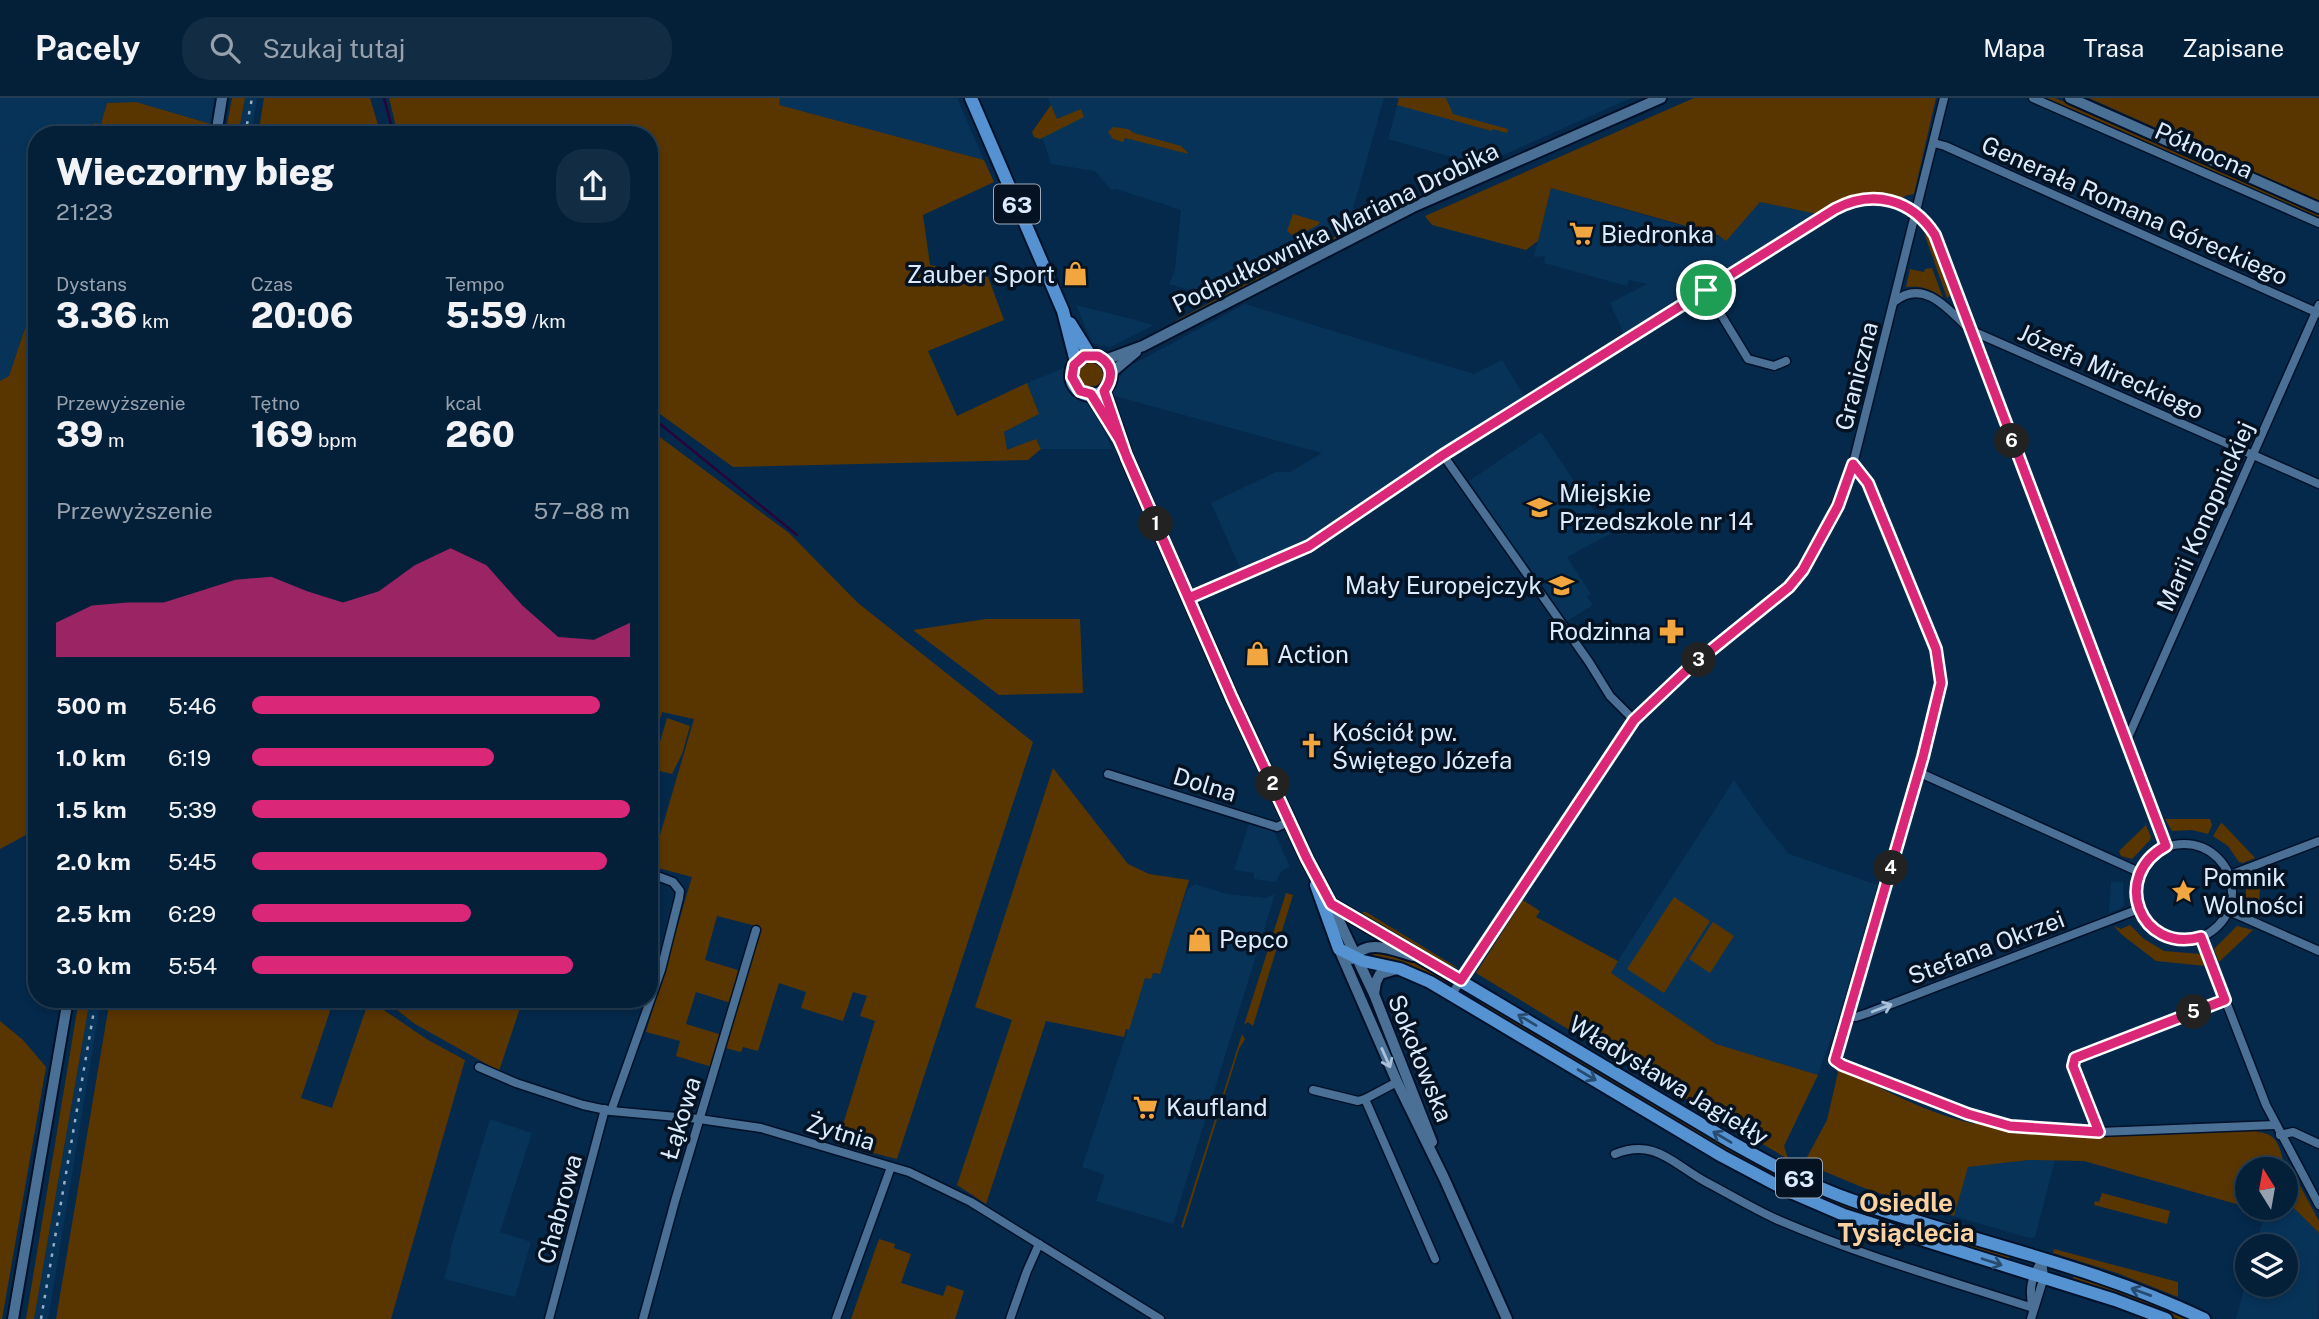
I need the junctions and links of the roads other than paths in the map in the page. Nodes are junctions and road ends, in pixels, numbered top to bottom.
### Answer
1 (222, 98) edge
2 (971, 98) edge
3 (1661, 98) edge
4 (1944, 98) edge
5 (2033, 98) edge
6 (2070, 98) edge
7 (217, 126) edge
8 (1934, 143) junction
9 (2319, 208) edge
10 (1917, 213) junction
11 (2319, 223) edge
12 (1706, 290) junction
13 (1895, 301) junction
14 (2318, 310) edge
15 (1063, 311) junction
16 (1970, 330) junction
17 (1143, 346) junction
18 (1090, 355) junction
19 (1105, 360) junction
20 (1786, 361) dead end
21 (1076, 362) junction
22 (1111, 373) junction
23 (1098, 392) junction
24 (1443, 455) junction
25 (2253, 455) junction
26 (1853, 464) junction
27 (2319, 484) edge
28 (1189, 598) junction
29 (1634, 720) junction
30 (2126, 742) junction
31 (1918, 772) junction
32 (1108, 774) dead end
33 (1290, 821) junction
34 (2319, 841) edge
35 (2166, 846) junction
36 (1311, 868) junction
37 (2139, 872) junction
38 (2230, 875) junction
39 (658, 876) edge
40 (1331, 904) junction
41 (2139, 909) junction
42 (2229, 911) junction
43 (756, 930) dead end
44 (2201, 937) junction
45 (1339, 949) junction
46 (2319, 951) edge
47 (1354, 956) junction
48 (1430, 961) junction
49 (1400, 969) junction
50 (1348, 972) junction
51 (658, 978) edge
52 (1461, 980) junction
53 (1374, 994) junction
54 (1452, 994) junction
55 (2225, 1000) junction
56 (66, 1008) edge
57 (647, 1008) edge
58 (1847, 1016) junction
59 (479, 1067) dead end
60 (1397, 1083) junction
61 (1313, 1090) dead end
62 (1365, 1099) junction
63 (608, 1110) junction
64 (699, 1119) junction
65 (2275, 1125) junction
66 (2099, 1132) junction
67 (2280, 1135) junction
68 (2319, 1143) edge
69 (1615, 1154) dead end
70 (891, 1167) junction
71 (1444, 1178) junction
72 (2319, 1205) edge
73 (1039, 1244) junction
74 (1435, 1259) dead end
75 (2042, 1260) junction
76 (2039, 1276) junction
77 (2033, 1308) junction
78 (13, 1319) edge
79 (549, 1319) edge
80 (643, 1319) edge
81 (836, 1319) edge
82 (1010, 1319) edge
83 (1160, 1319) edge
84 (1507, 1319) edge
85 (2031, 1319) edge
86 (2166, 1319) edge
87 (2204, 1319) edge

1 - 7 main road
2 - 15 main road, 63
3 - 17 main road, Podpułkownika Mariana Drobika
4 - 8 street, Graniczna
5 - 11 street, Północna
6 - 9 main road, Północna
8 - 10 street, Graniczna
8 - 14 street, Generała Romana Góreckiego
10 - 12 street
10 - 13 street, Graniczna
10 - 16 street
12 - 20 street
12 - 24 street
13 - 16 street, Józefa Mireckiego
13 - 26 street, Graniczna
14 - 25 street, Marii Konopnickiej
15 - 18 main road, 63
15 - 21 main road, 63
16 - 25 street, Józefa Mireckiego
16 - 30 street
17 - 19 main road, Podpułkownika Mariana Drobika
17 - 22 main road, Podpułkownika Mariana Drobika
18 - 19 main road
18 - 21 main road
19 - 22 main road
21 - 23 main road, 63
22 - 23 main road
23 - 28 main road, Sokołowska
24 - 28 street
24 - 29 street
25 - 27 street, Józefa Mireckiego
25 - 30 street, Marii Konopnickiej
26 - 29 street
26 - 31 street, Graniczna
28 - 33 main road, Sokołowska
29 - 52 street
30 - 35 street
31 - 37 street
31 - 58 street, Graniczna
32 - 33 street, Dolna
33 - 36 main road, Sokołowska
34 - 38 street
35 - 37 street
35 - 38 street
36 - 40 main road, Sokołowska
36 - 45 main road, Sokołowska
37 - 41 street
38 - 42 street
39 - 51 street, Chabrowa
40 - 47 main road, Sokołowska
40 - 48 main road, Władysława Jagiełły / 63
41 - 44 street
58 -> 41 street, Stefana Okrzei
42 - 44 street
42 - 46 street
43 - 64 street, Łąkowa
44 - 55 street
45 - 47 main road, Władysława Jagiełły / 63
45 - 50 main road, Sokołowska
47 - 48 main road
47 - 49 main road, Władysława Jagiełły / 63
47 - 50 main road
47 - 53 main road, Sokołowska
48 - 52 main road, Władysława Jagiełły / 63
49 - 53 main road
49 - 54 main road, Władysława Jagiełły / 63
50 -> 60 main road, Sokołowska
52 - 54 street
75 -> 52 main road, Władysława Jagiełły / 63
53 - 71 main road, Sokołowska
54 -> 76 main road, Władysława Jagiełły / 63
55 - 65 street
55 - 66 street
56 - 78 main road
57 - 63 street, Chabrowa
58 - 66 street, Graniczna
59 - 63 street, Żytnia
60 - 62 street
60 - 71 main road, Sokołowska
61 - 62 street
62 - 74 street
63 - 64 street, Żytnia
63 - 79 street, Chabrowa
64 - 70 street, Żytnia
64 - 80 street, Łąkowa
65 - 66 street
65 - 67 street
67 - 68 street
67 - 72 street
69 - 77 street
70 - 73 street, Żytnia
70 - 81 street
71 - 84 main road, Sokołowska
73 - 82 street
73 - 83 street, Żytnia
75 - 76 street
87 -> 75 main road, Władysława Jagiełły / 63
76 - 77 street
76 - 86 main road, Władysława Jagiełły / 63
77 - 85 street

